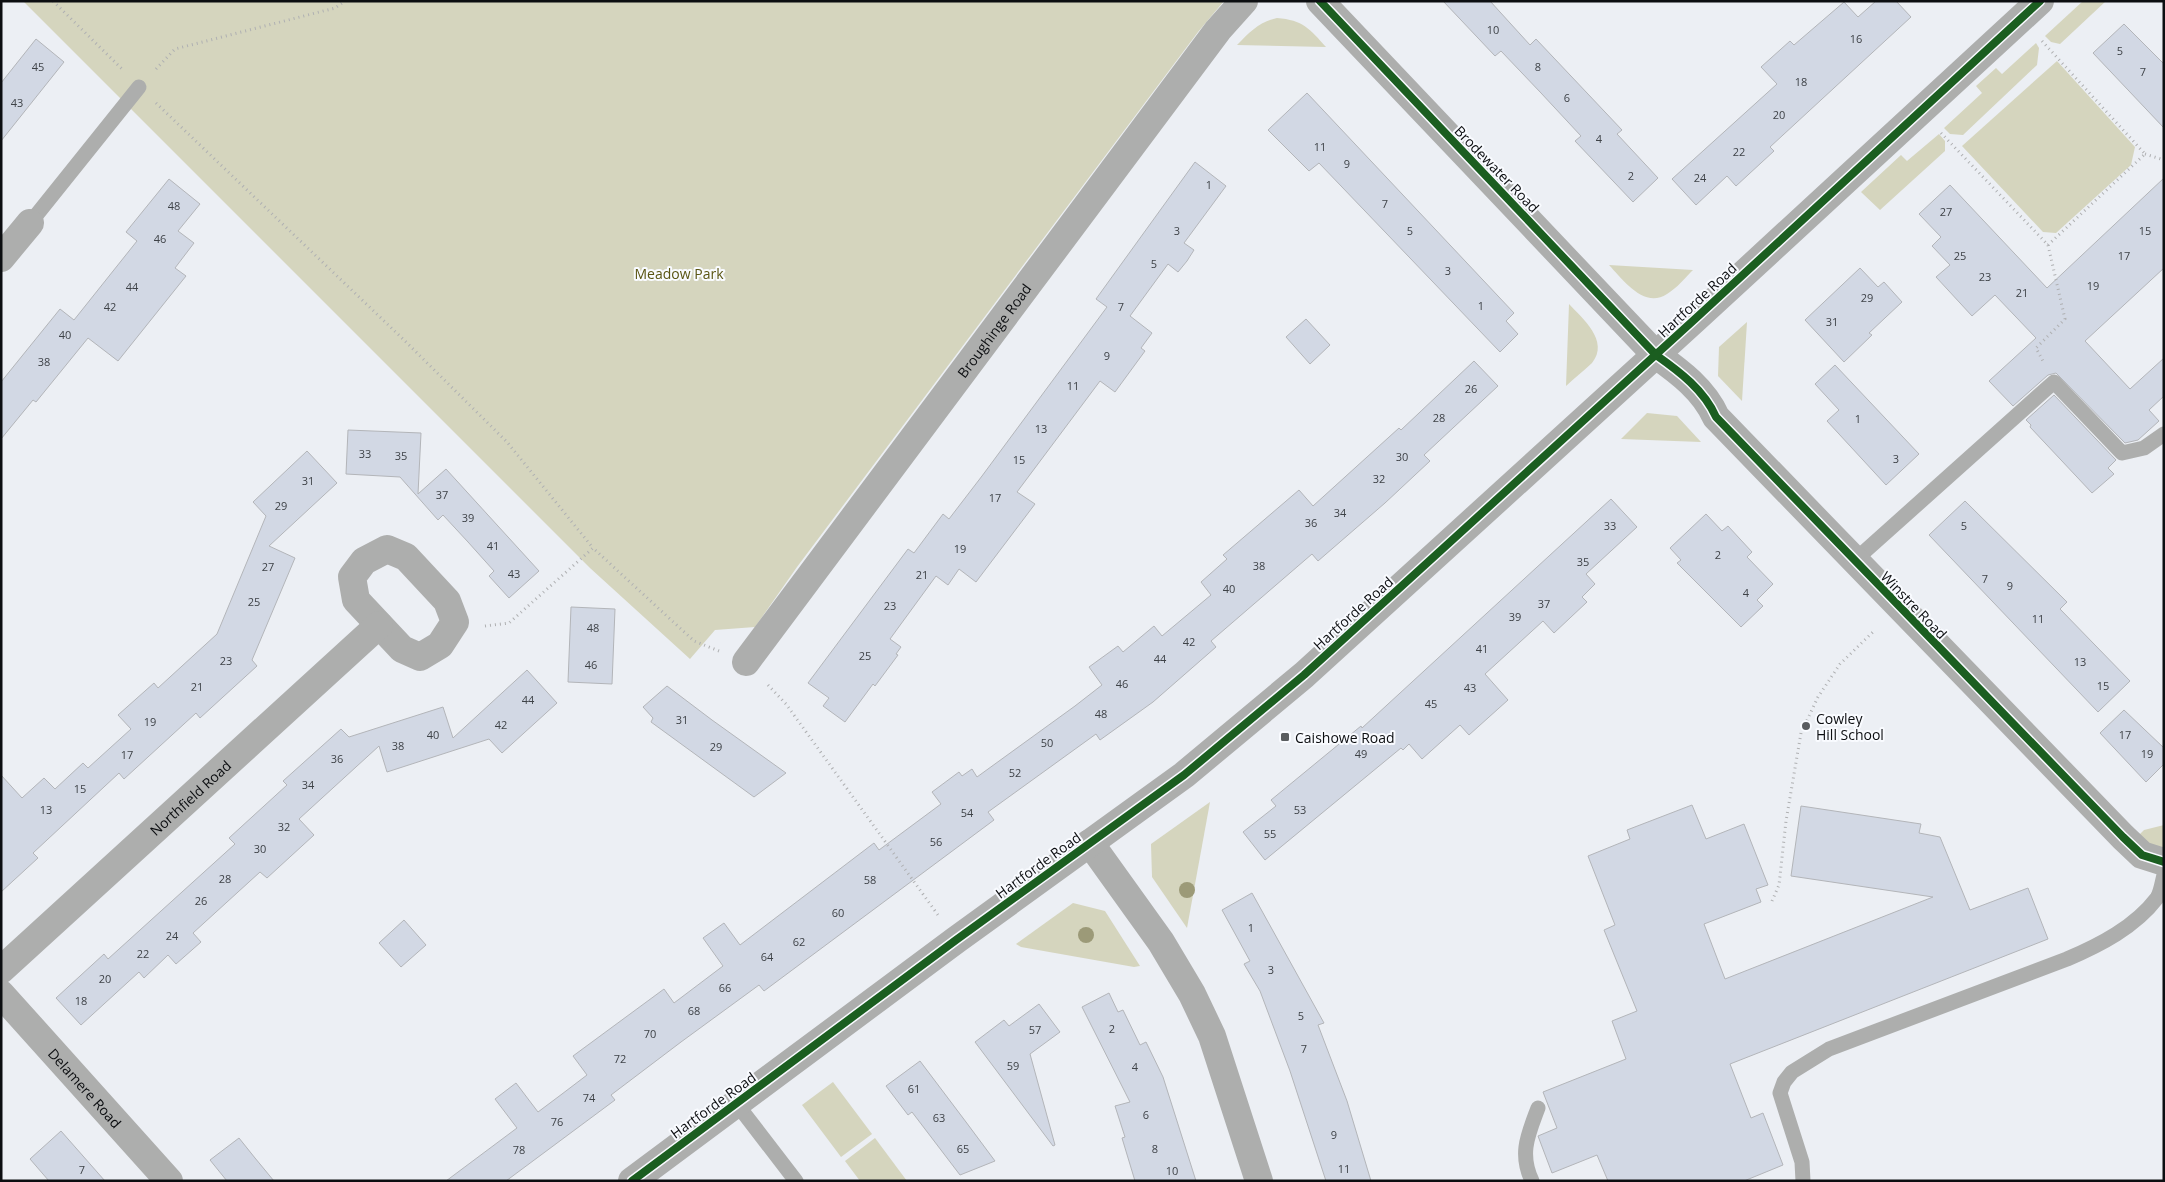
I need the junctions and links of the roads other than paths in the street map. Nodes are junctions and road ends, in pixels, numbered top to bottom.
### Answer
1 (1244, 1) edge
2 (1320, 1) edge
3 (2031, 10) edge
4 (139, 87) road end
5 (30, 223) joint
6 (1, 258) edge
7 (1656, 355) junction
8 (2164, 434) edge
9 (1854, 561) junction
10 (379, 625) junction
11 (746, 662) road end
12 (1090, 843) junction
13 (2164, 862) edge
14 (2164, 876) edge
15 (1, 970) edge
16 (1, 994) edge
17 (736, 1103) junction
18 (1538, 1108) dead end
19 (169, 1181) edge
20 (632, 1181) edge
21 (796, 1181) edge
22 (1259, 1181) edge
23 (1532, 1181) edge
24 (1803, 1181) edge

1 - 11 street, Broughinge Road
2 - 7 street, Brodewater Road
3 - 7 street, Hartforde Road
4 - 5 lane
5 - 6 street
7 - 9 street, Winstre Road
7 - 12 street, Hartforde Road
8 - 9 lane
9 - 13 street, Winstre Road
10 - 10 street
10 - 15 street, Northfield Road
12 - 17 street, Hartforde Road
12 - 22 street
14 - 24 lane
16 - 19 street, Delamere Road
17 - 20 street, Hartforde Road
17 - 21 lane
18 - 23 lane

